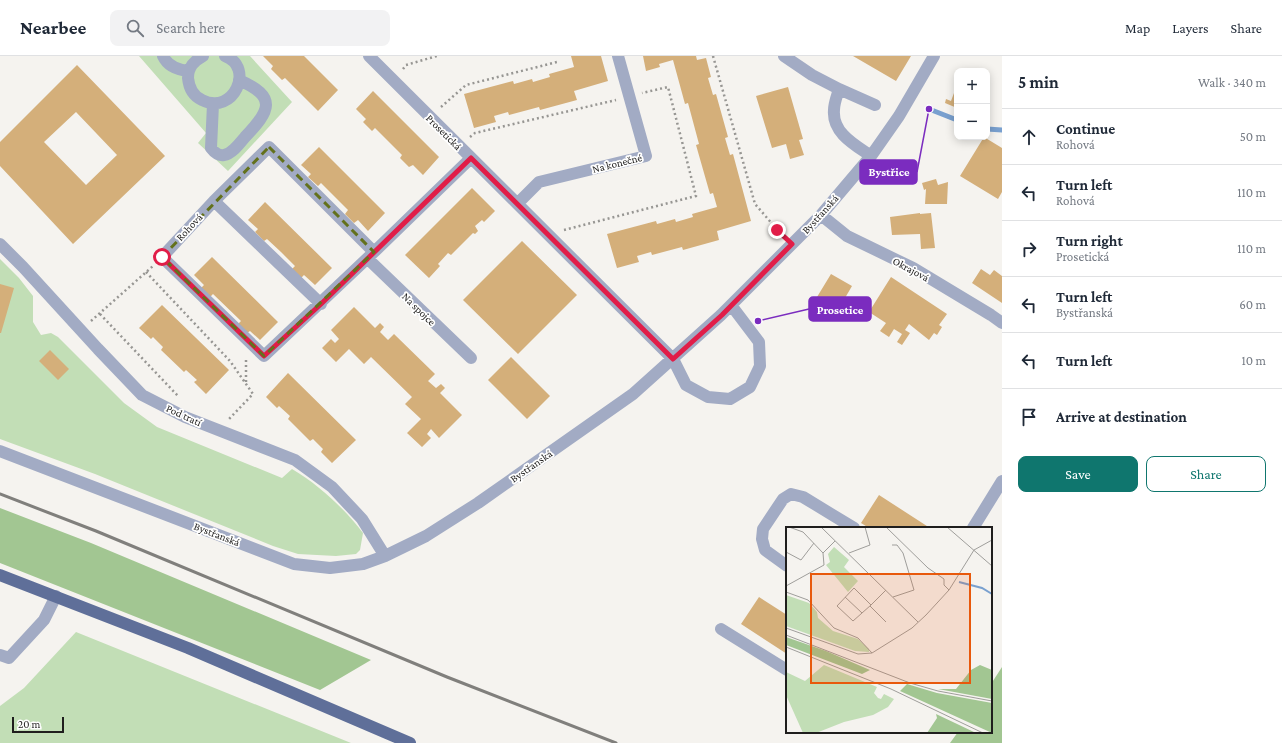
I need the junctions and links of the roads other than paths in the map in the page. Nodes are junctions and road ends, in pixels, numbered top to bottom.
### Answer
1 (163, 56) edge
2 (203, 56) edge
3 (225, 56) edge
4 (369, 56) edge
5 (618, 56) edge
6 (784, 56) edge
7 (934, 56) edge
8 (189, 71) junction
9 (239, 80) junction
10 (839, 89) junction
11 (213, 104) junction
12 (875, 105) dead end
13 (871, 156) junction
14 (471, 158) junction
15 (214, 201) junction
16 (518, 203) junction
17 (821, 215) junction
18 (0, 244) edge
19 (371, 256) junction
20 (321, 304) junction
21 (731, 305) junction
22 (1002, 324) edge
23 (471, 358) dead end
24 (673, 359) junction
25 (0, 451) edge
26 (1002, 481) edge
27 (852, 527) edge
28 (974, 527) edge
29 (385, 556) junction
30 (786, 565) edge
31 (0, 575) edge
32 (56, 596) junction
33 (722, 629) dead end
34 (0, 655) edge
35 (786, 669) edge
36 (410, 743) edge

1 - 8 street
2 - 8 street
3 - 9 street
4 - 14 street, Prosetická
5 - 16 street, Na konečné
6 - 10 street
7 - 13 street, Bystřanská
8 - 11 street
9 - 11 street
9 - 11 street
10 - 12 street
10 - 13 street
13 - 17 street, Bystřanská
14 - 16 street, Prosetická
14 - 19 street
15 - 19 street, Rohová
15 - 20 street
15 - 20 street, Rohová
16 - 24 street, Prosetická
17 - 21 street, Bystřanská
17 - 22 street, Okrajová
18 - 29 street, Pod tratí
19 - 20 street
19 - 23 street, Na spojce
21 - 24 street, Bystřanská
21 - 24 street
24 - 29 street, Bystřanská
25 - 29 street, Bystřanská
26 - 28 street
27 - 30 street
31 - 32 main road
32 - 34 street
32 - 36 main road
33 - 35 street

